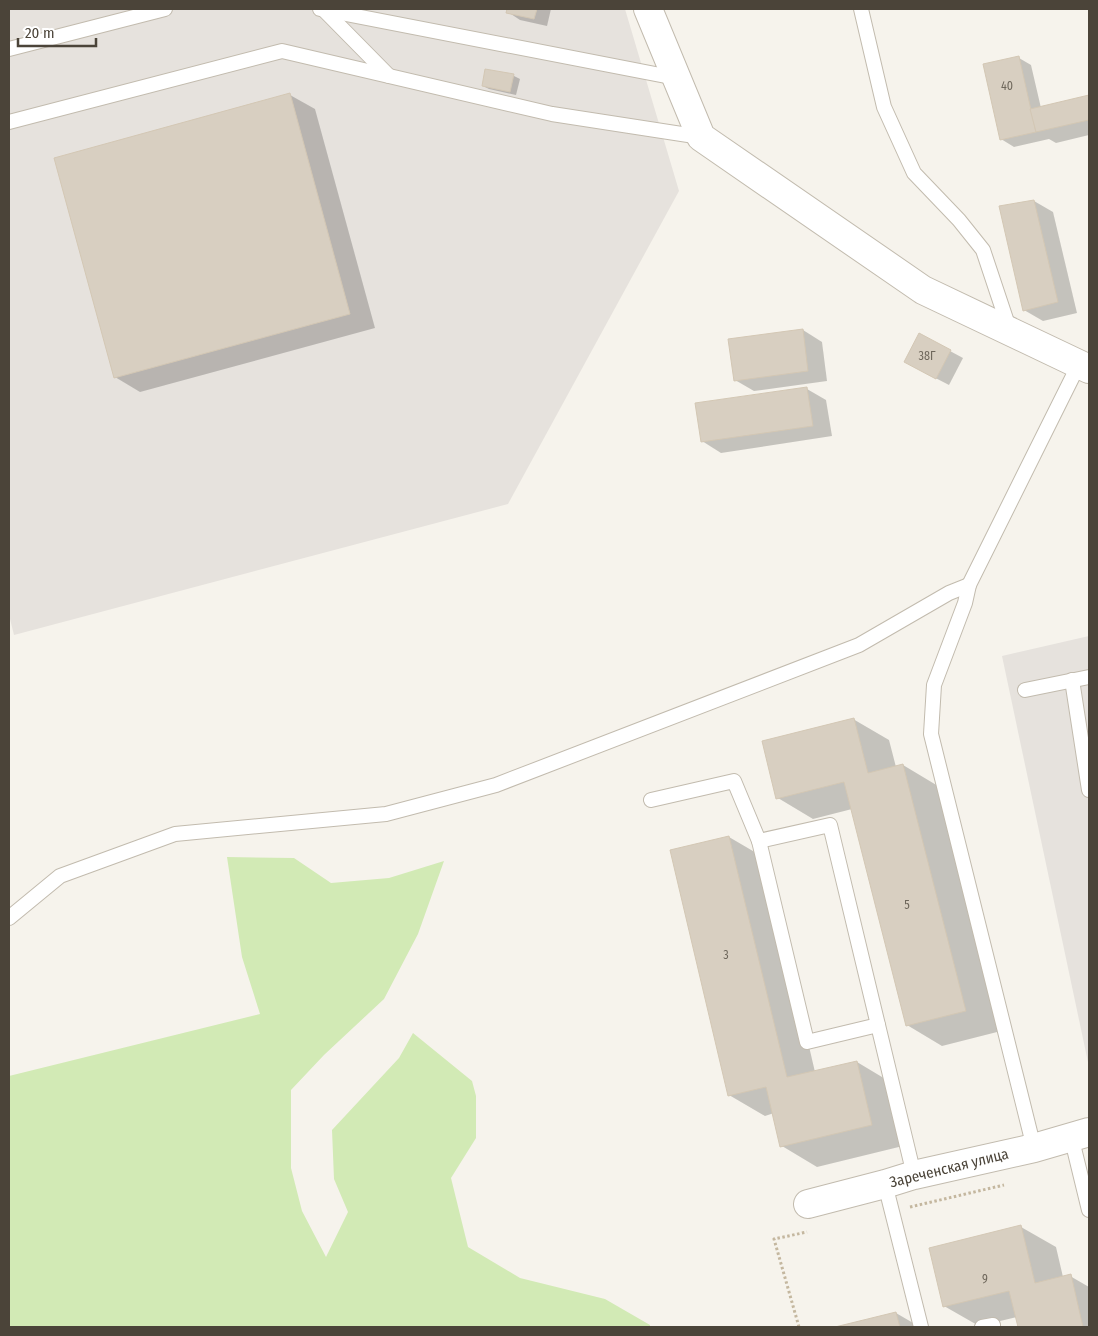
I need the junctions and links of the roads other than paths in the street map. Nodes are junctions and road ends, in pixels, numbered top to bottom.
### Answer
1 (165, 9) edge
2 (322, 9) edge
3 (648, 9) edge
4 (860, 9) edge
5 (9, 49) edge
6 (390, 76) junction
7 (676, 78) junction
8 (9, 122) edge
9 (701, 137) junction
10 (1010, 332) junction
11 (1084, 367) edge
12 (969, 585) junction
13 (1089, 677) edge
14 (1072, 680) junction
15 (1025, 690) dead end
16 (1089, 790) edge
17 (651, 800) dead end
18 (760, 841) junction
19 (9, 918) edge
20 (878, 1025) junction
21 (1080, 1134) edge
22 (1034, 1148) junction
23 (914, 1175) junction
24 (885, 1184) junction
25 (808, 1204) dead end
26 (1089, 1210) edge
27 (921, 1327) edge
28 (982, 1327) edge
29 (993, 1327) edge

1 - 5 lane
2 - 6 lane
2 - 7 lane
3 - 7 street
4 - 10 lane
6 - 8 lane
6 - 9 lane
7 - 9 street
9 - 10 street
10 - 11 street
11 - 12 lane
12 - 19 lane
12 - 22 lane
13 - 14 lane
14 - 15 lane
14 - 16 lane
17 - 18 lane
18 - 20 lane
18 - 20 lane
20 - 23 lane
21 - 22 street, Зареченская улица
21 - 26 lane
22 - 23 street, Зареченская улица
23 - 24 street, Зареченская улица
24 - 25 street, Зареченская улица
24 - 27 lane
28 - 29 lane

